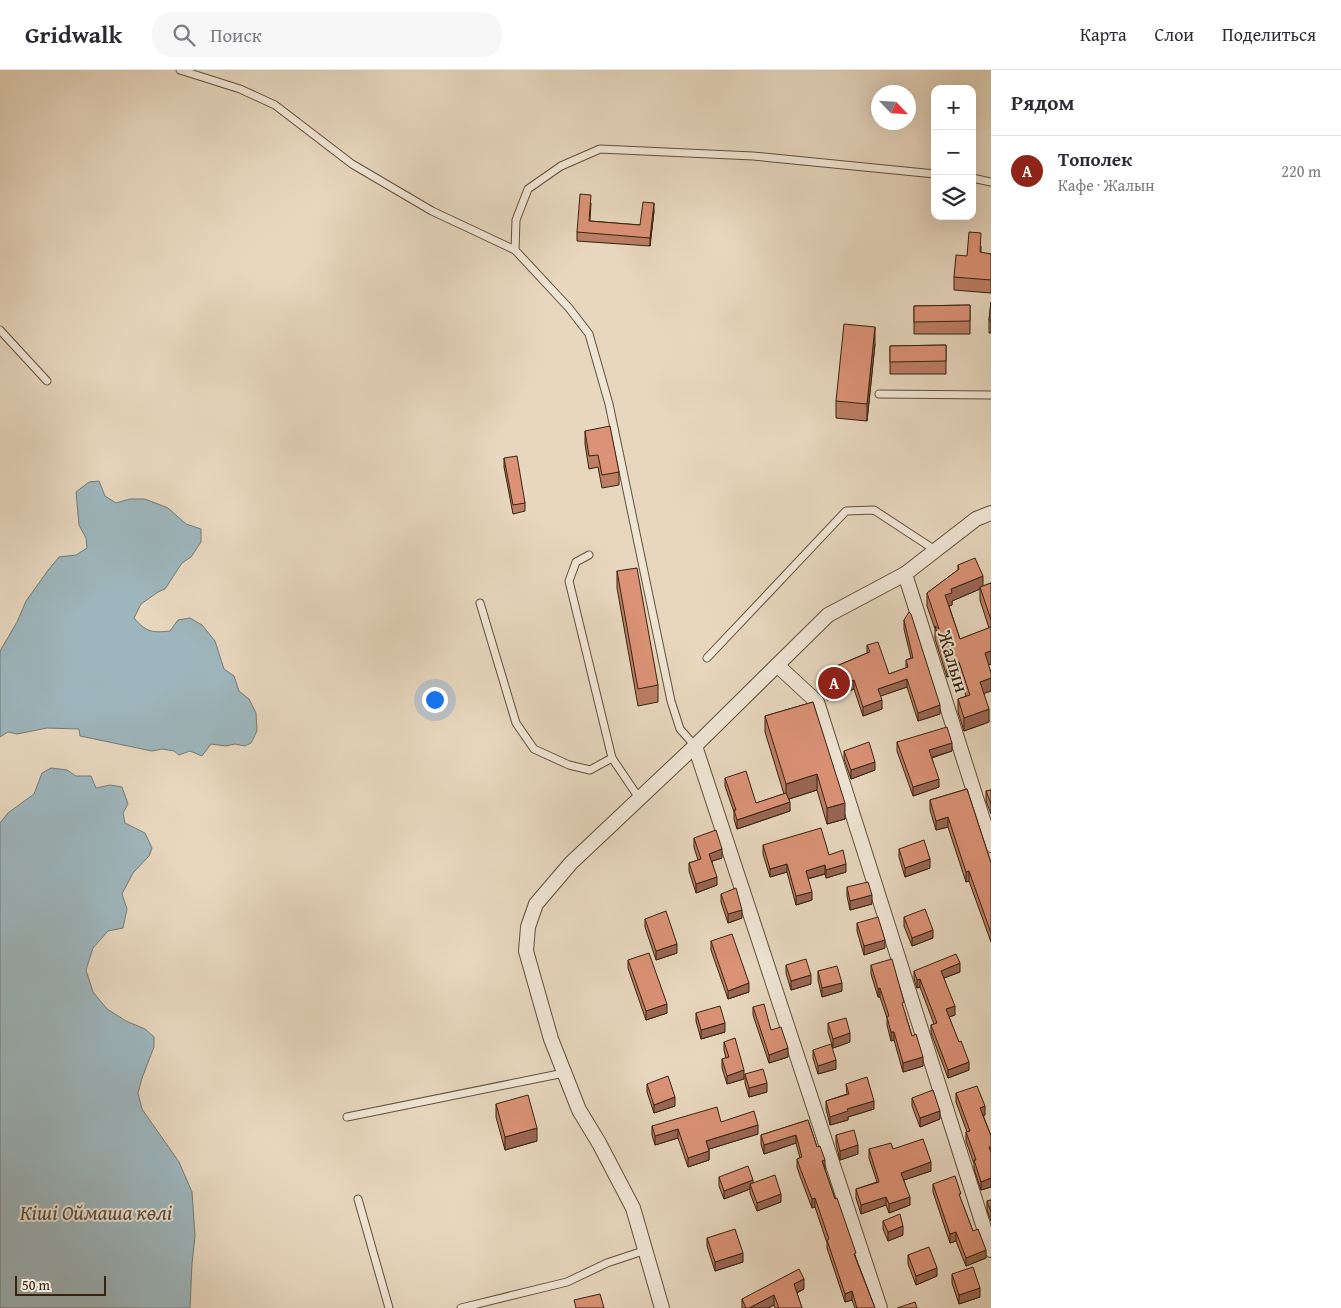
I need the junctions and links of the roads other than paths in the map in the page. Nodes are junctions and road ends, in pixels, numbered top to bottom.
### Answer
1 (180, 70) edge
2 (931, 174) edge
3 (976, 179) edge
4 (991, 182) edge
5 (515, 250) junction
6 (0, 330) edge
7 (47, 381) dead end
8 (879, 394) dead end
9 (991, 395) edge
10 (991, 513) edge
11 (936, 551) junction
12 (589, 555) dead end
13 (905, 574) junction
14 (480, 603) dead end
15 (707, 658) dead end
16 (777, 665) junction
17 (695, 746) junction
18 (612, 758) junction
19 (639, 798) junction
20 (991, 846) edge
21 (564, 1073) junction
22 (347, 1117) dead end
23 (358, 1199) dead end
24 (647, 1250) junction
25 (991, 1250) edge
26 (389, 1308) edge
27 (461, 1308) edge
28 (662, 1308) edge
29 (880, 1308) edge

1 - 5 lane
2 - 5 lane
3 - 4 lane
5 - 17 lane
6 - 7 lane
8 - 9 lane
10 - 11 street
11 - 13 street
11 - 15 lane
12 - 18 lane
13 - 16 street
13 - 20 street, Жалын
14 - 18 lane
16 - 17 street
16 - 25 street
17 - 19 street
17 - 29 street
18 - 19 lane
19 - 21 street
21 - 22 lane
21 - 24 street
23 - 26 lane
24 - 27 lane
24 - 28 street

